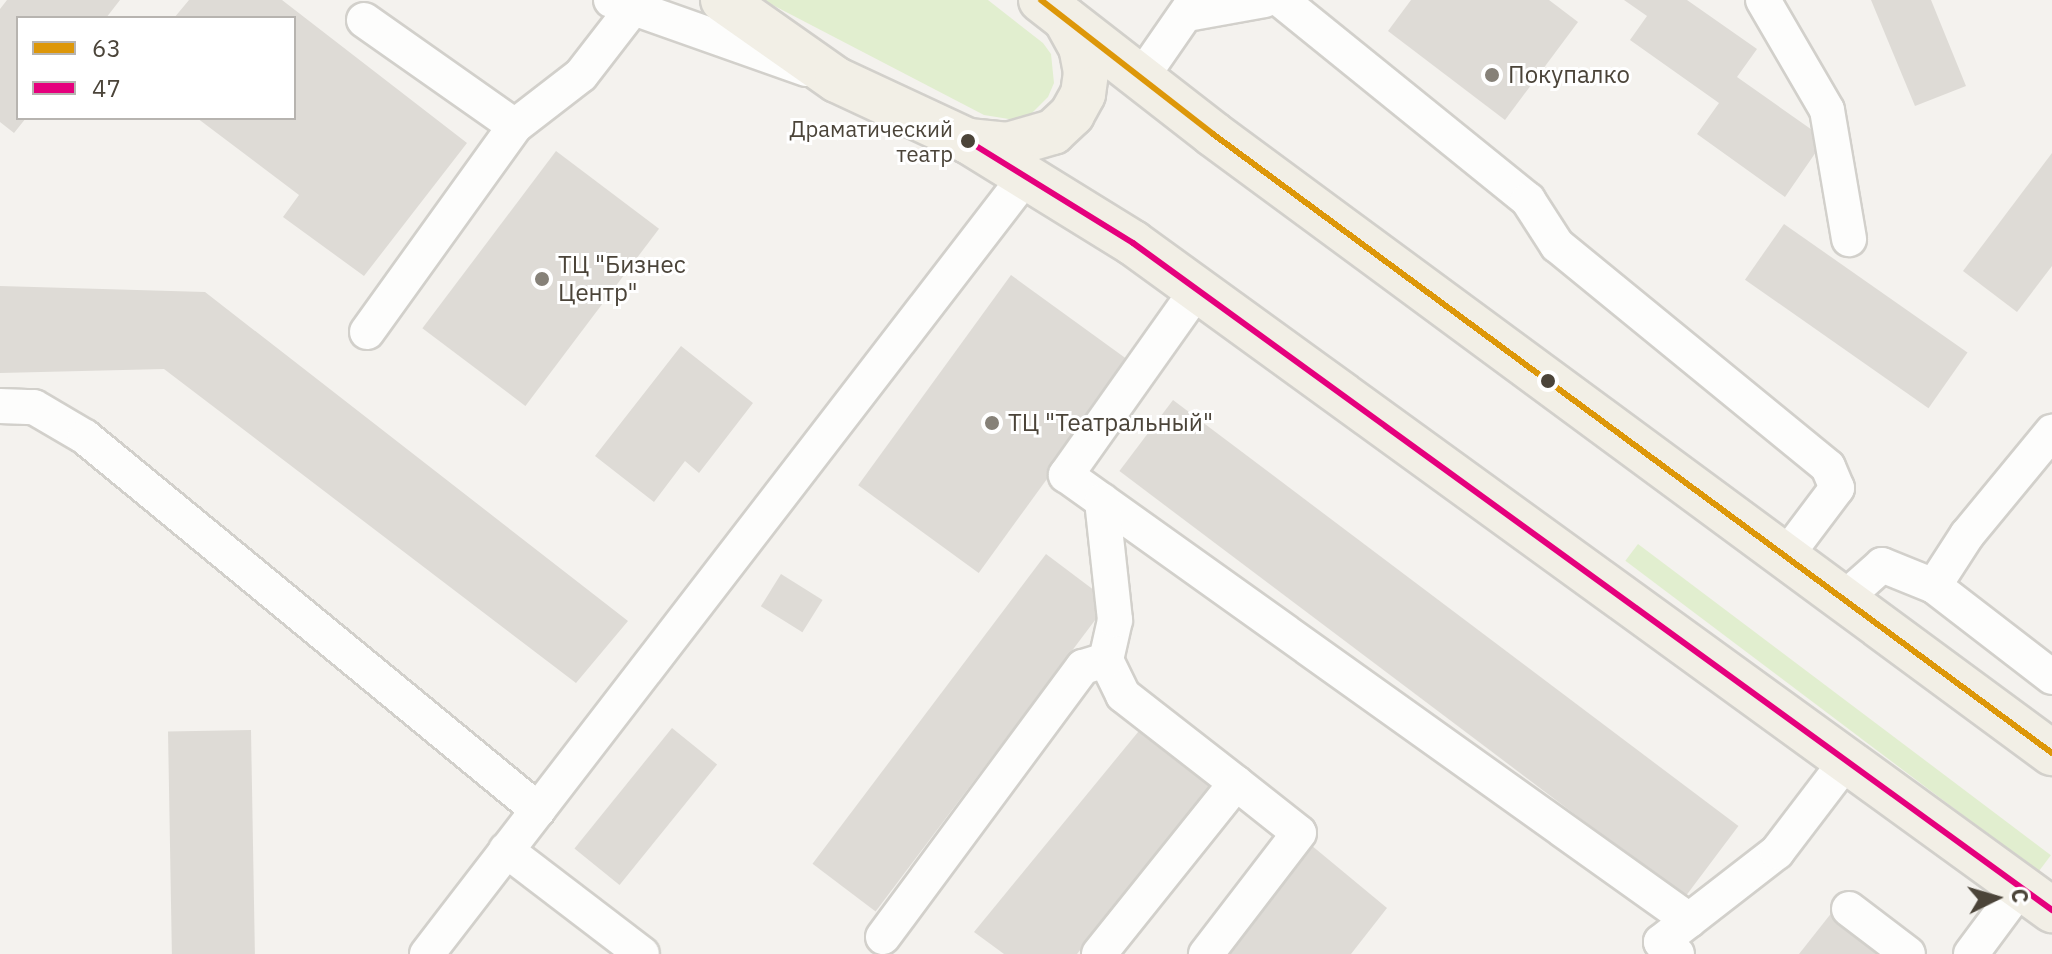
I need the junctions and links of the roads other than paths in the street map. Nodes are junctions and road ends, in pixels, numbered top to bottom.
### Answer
1 (723, 0) edge
2 (1265, 0) edge
3 (1281, 0) edge
4 (1763, 0) edge
5 (626, 3) edge
6 (1191, 7) edge
7 (1053, 9) edge
8 (364, 20) dead end
9 (1141, 78) junction
10 (837, 80) junction
11 (515, 126) junction
12 (968, 141) junction
13 (1027, 175) junction
14 (1849, 239) dead end
15 (1197, 290) junction
16 (367, 332) dead end
17 (0, 406) edge
18 (2052, 432) edge
19 (1102, 501) junction
20 (1788, 553) junction
21 (1934, 586) junction
22 (1846, 597) junction
23 (1106, 660) junction
24 (2052, 677) edge
25 (2052, 753) edge
26 (1847, 760) junction
27 (1236, 783) junction
28 (538, 810) junction
29 (506, 850) junction
30 (2036, 899) edge
31 (1849, 909) dead end
32 (1689, 920) junction
33 (885, 948) edge
34 (1663, 950) edge
35 (427, 954) edge
36 (642, 954) edge
37 (1099, 954) edge
38 (1206, 954) edge
39 (1908, 954) edge
40 (1971, 954) edge

1 - 10 main road
2 - 6 street
3 - 20 street
4 - 14 street
5 - 10 street
5 - 11 street
6 - 9 street
7 - 9 main road
7 - 12 main road
8 - 11 street
9 - 20 main road
10 - 12 main road
11 - 16 street
12 - 13 main road
13 - 15 main road
13 - 28 street
15 - 19 street
15 - 26 main road
17 - 28 street
18 - 21 street
19 - 23 street
19 - 32 street
20 - 22 main road
21 - 22 street
21 - 24 street
22 - 25 main road
23 - 27 street
23 - 33 street
26 - 30 main road
26 - 32 street
27 - 37 street
27 - 38 street
28 - 29 street
29 - 35 street
29 - 36 street
30 - 40 street
31 - 39 street
32 - 34 street

